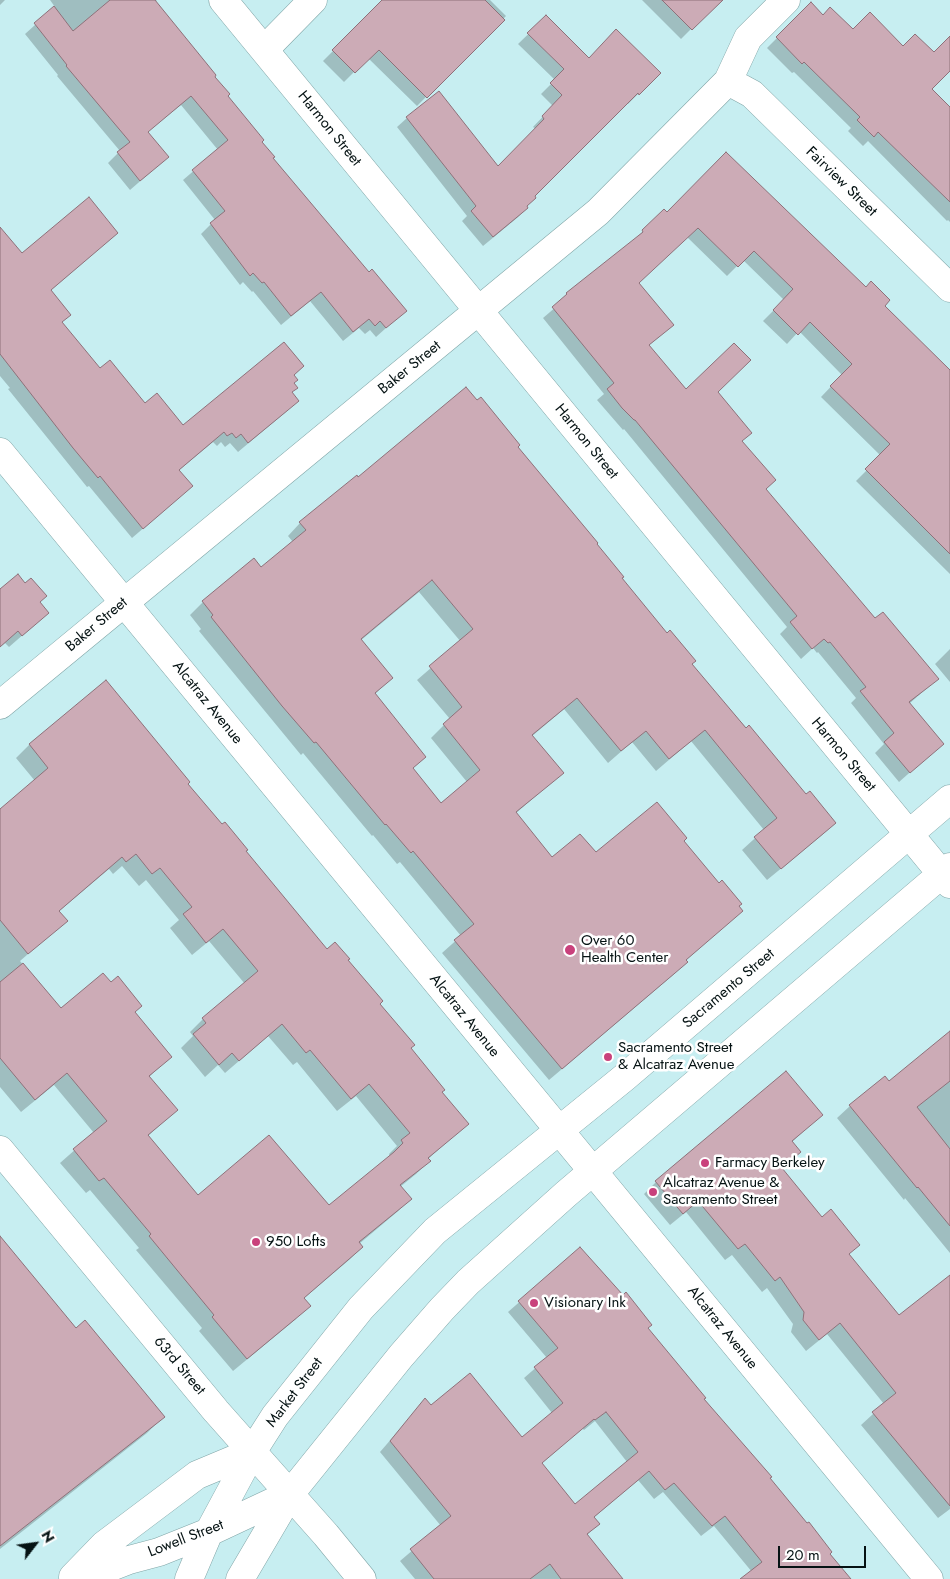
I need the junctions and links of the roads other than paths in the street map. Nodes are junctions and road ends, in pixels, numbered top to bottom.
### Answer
1 (223, 0) edge
2 (313, 0) edge
3 (786, 0) edge
4 (264, 50) junction
5 (728, 81) junction
6 (950, 288) edge
7 (479, 312) junction
8 (0, 452) edge
9 (124, 602) junction
10 (0, 705) edge
11 (950, 799) edge
12 (909, 835) junction
13 (947, 875) edge
14 (560, 1131) junction
15 (0, 1150) edge
16 (592, 1171) junction
17 (435, 1231) joint
18 (252, 1452) junction
19 (290, 1494) junction
20 (209, 1532) junction
21 (71, 1579) edge
22 (80, 1579) edge
23 (189, 1579) edge
24 (240, 1579) edge
25 (362, 1579) edge
26 (929, 1579) edge

1 - 4 street, Harmon Street
2 - 4 street
3 - 5 street, Baker Street
4 - 7 street, Harmon Street
5 - 6 street, Fairview Street
5 - 7 street, Baker Street
7 - 9 street, Baker Street
7 - 12 street, Harmon Street
8 - 9 street, Alcatraz Avenue
9 - 10 street, Baker Street
9 - 14 street, Alcatraz Avenue
11 - 12 street, Sacramento Street
12 - 13 street, Harmon Street
12 - 14 street, Sacramento Street
13 - 16 street
14 - 16 street, Alcatraz Avenue
14 - 17 street, Sacramento Street
15 - 18 street, 63rd Street
16 - 19 street
16 - 26 street, Alcatraz Avenue
17 - 18 street, Market Street
18 - 19 street, 63rd Street
18 - 20 street, Market Street
18 - 21 street
19 - 20 street, Lowell Street
19 - 24 street
19 - 25 street, 63rd Street
20 - 22 street, Lowell Street
20 - 23 street, Market Street

